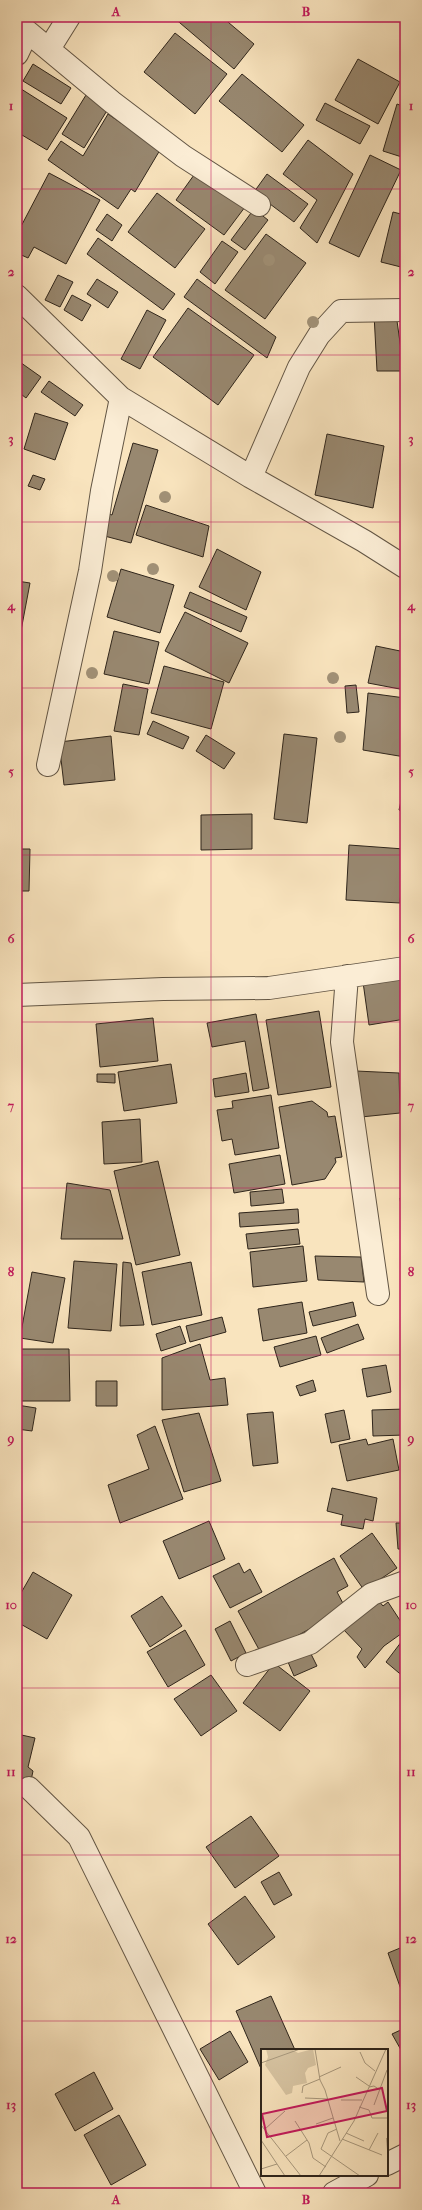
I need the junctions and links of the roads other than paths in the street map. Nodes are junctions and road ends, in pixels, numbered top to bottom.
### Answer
1 (69, 17) edge
2 (22, 28) edge
3 (49, 49) junction
4 (17, 54) edge
5 (259, 205) dead end
6 (17, 296) edge
7 (405, 310) edge
8 (121, 398) junction
9 (251, 477) junction
10 (405, 568) edge
11 (48, 765) dead end
12 (405, 968) edge
13 (347, 976) junction
14 (17, 995) edge
15 (378, 1294) dead end
16 (405, 1582) edge
17 (247, 1665) dead end
18 (29, 1788) dead end
19 (405, 2154) edge
20 (388, 2163) edge
21 (365, 2176) edge
22 (255, 2193) edge
23 (334, 2193) edge

1 - 3 street
2 - 3 street
2 - 4 street
3 - 5 street
6 - 8 street
7 - 9 street
8 - 9 street
8 - 11 street
9 - 10 street
12 - 13 street
13 - 14 street
13 - 15 street
16 - 17 street
18 - 22 street
19 - 20 street
21 - 23 street

